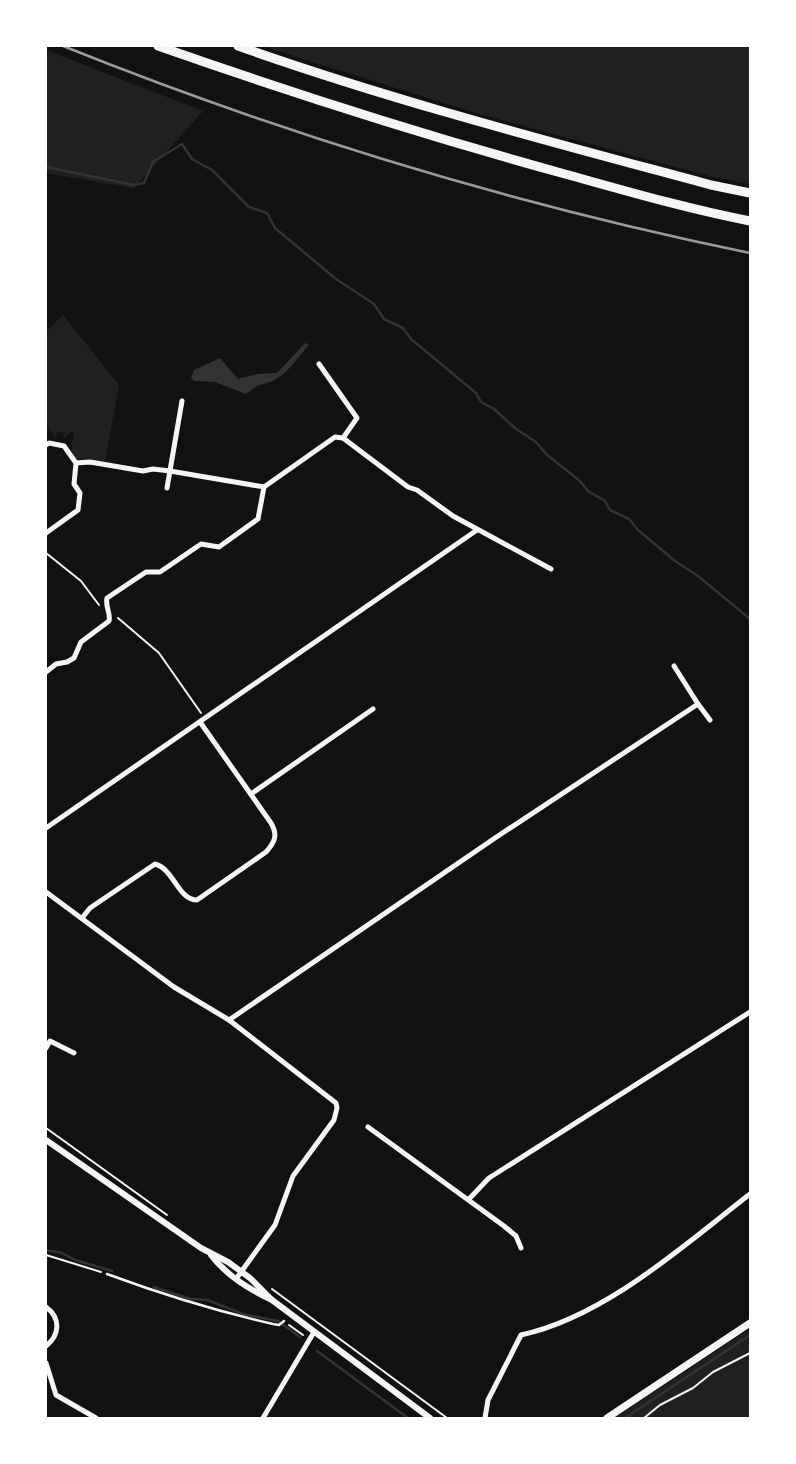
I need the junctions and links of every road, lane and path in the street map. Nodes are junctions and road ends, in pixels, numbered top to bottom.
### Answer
1 (158, 46) edge
2 (238, 46) edge
3 (751, 192) edge
4 (751, 221) edge
5 (320, 364) dead end
6 (182, 401) dead end
7 (343, 438) junction
8 (46, 445) edge
9 (76, 463) junction
10 (170, 471) junction
11 (264, 486) junction
12 (167, 488) dead end
13 (477, 530) junction
14 (46, 533) edge
15 (46, 553) edge
16 (551, 569) dead end
17 (108, 611) junction
18 (674, 666) dead end
19 (46, 672) edge
20 (698, 704) junction
21 (373, 709) dead end
22 (202, 720) junction
23 (710, 720) dead end
24 (251, 794) junction
25 (46, 828) edge
26 (46, 892) edge
27 (82, 918) junction
28 (751, 1013) edge
29 (229, 1020) junction
30 (46, 1048) edge
31 (74, 1053) dead end
32 (368, 1126) dead end
33 (46, 1140) edge
34 (751, 1194) edge
35 (468, 1199) junction
36 (521, 1248) dead end
37 (210, 1254) junction
38 (46, 1255) edge
39 (242, 1271) junction
40 (107, 1274) joint
41 (236, 1279) junction
42 (272, 1300) junction
43 (46, 1307) edge
44 (315, 1320) dead end
45 (284, 1321) joint
46 (751, 1324) edge
47 (314, 1332) junction
48 (303, 1336) dead end
49 (46, 1346) edge
50 (751, 1353) edge
51 (46, 1363) edge
52 (96, 1419) edge
53 (263, 1419) edge
54 (430, 1419) edge
55 (447, 1419) edge
56 (485, 1419) edge
57 (607, 1419) edge
58 (644, 1419) edge

1 - 4 highway
2 - 3 highway
5 - 7 street
6 - 10 street
7 - 11 street
7 - 13 street
8 - 9 street
9 - 10 street
9 - 14 street
10 - 11 street
10 - 12 street
11 - 17 street
13 - 16 street
13 - 22 street
15 - 17 path
17 - 19 street
17 - 22 path
18 - 20 street
20 - 23 street
20 - 29 street
21 - 24 street
22 - 24 street
22 - 25 street
24 - 27 street
26 - 27 street
27 - 29 street
28 - 35 street
29 - 39 street
30 - 31 street
32 - 35 street
33 - 37 street
34 - 56 street
35 - 36 street
37 - 39 street
37 - 41 street
38 - 40 path
39 - 41 street
39 - 42 street
40 - 45 lane
41 - 42 street
42 - 47 street
43 - 49 street
44 - 55 path
45 - 48 path
46 - 57 main road
47 - 53 street
47 - 54 street
50 - 58 path
51 - 52 street

